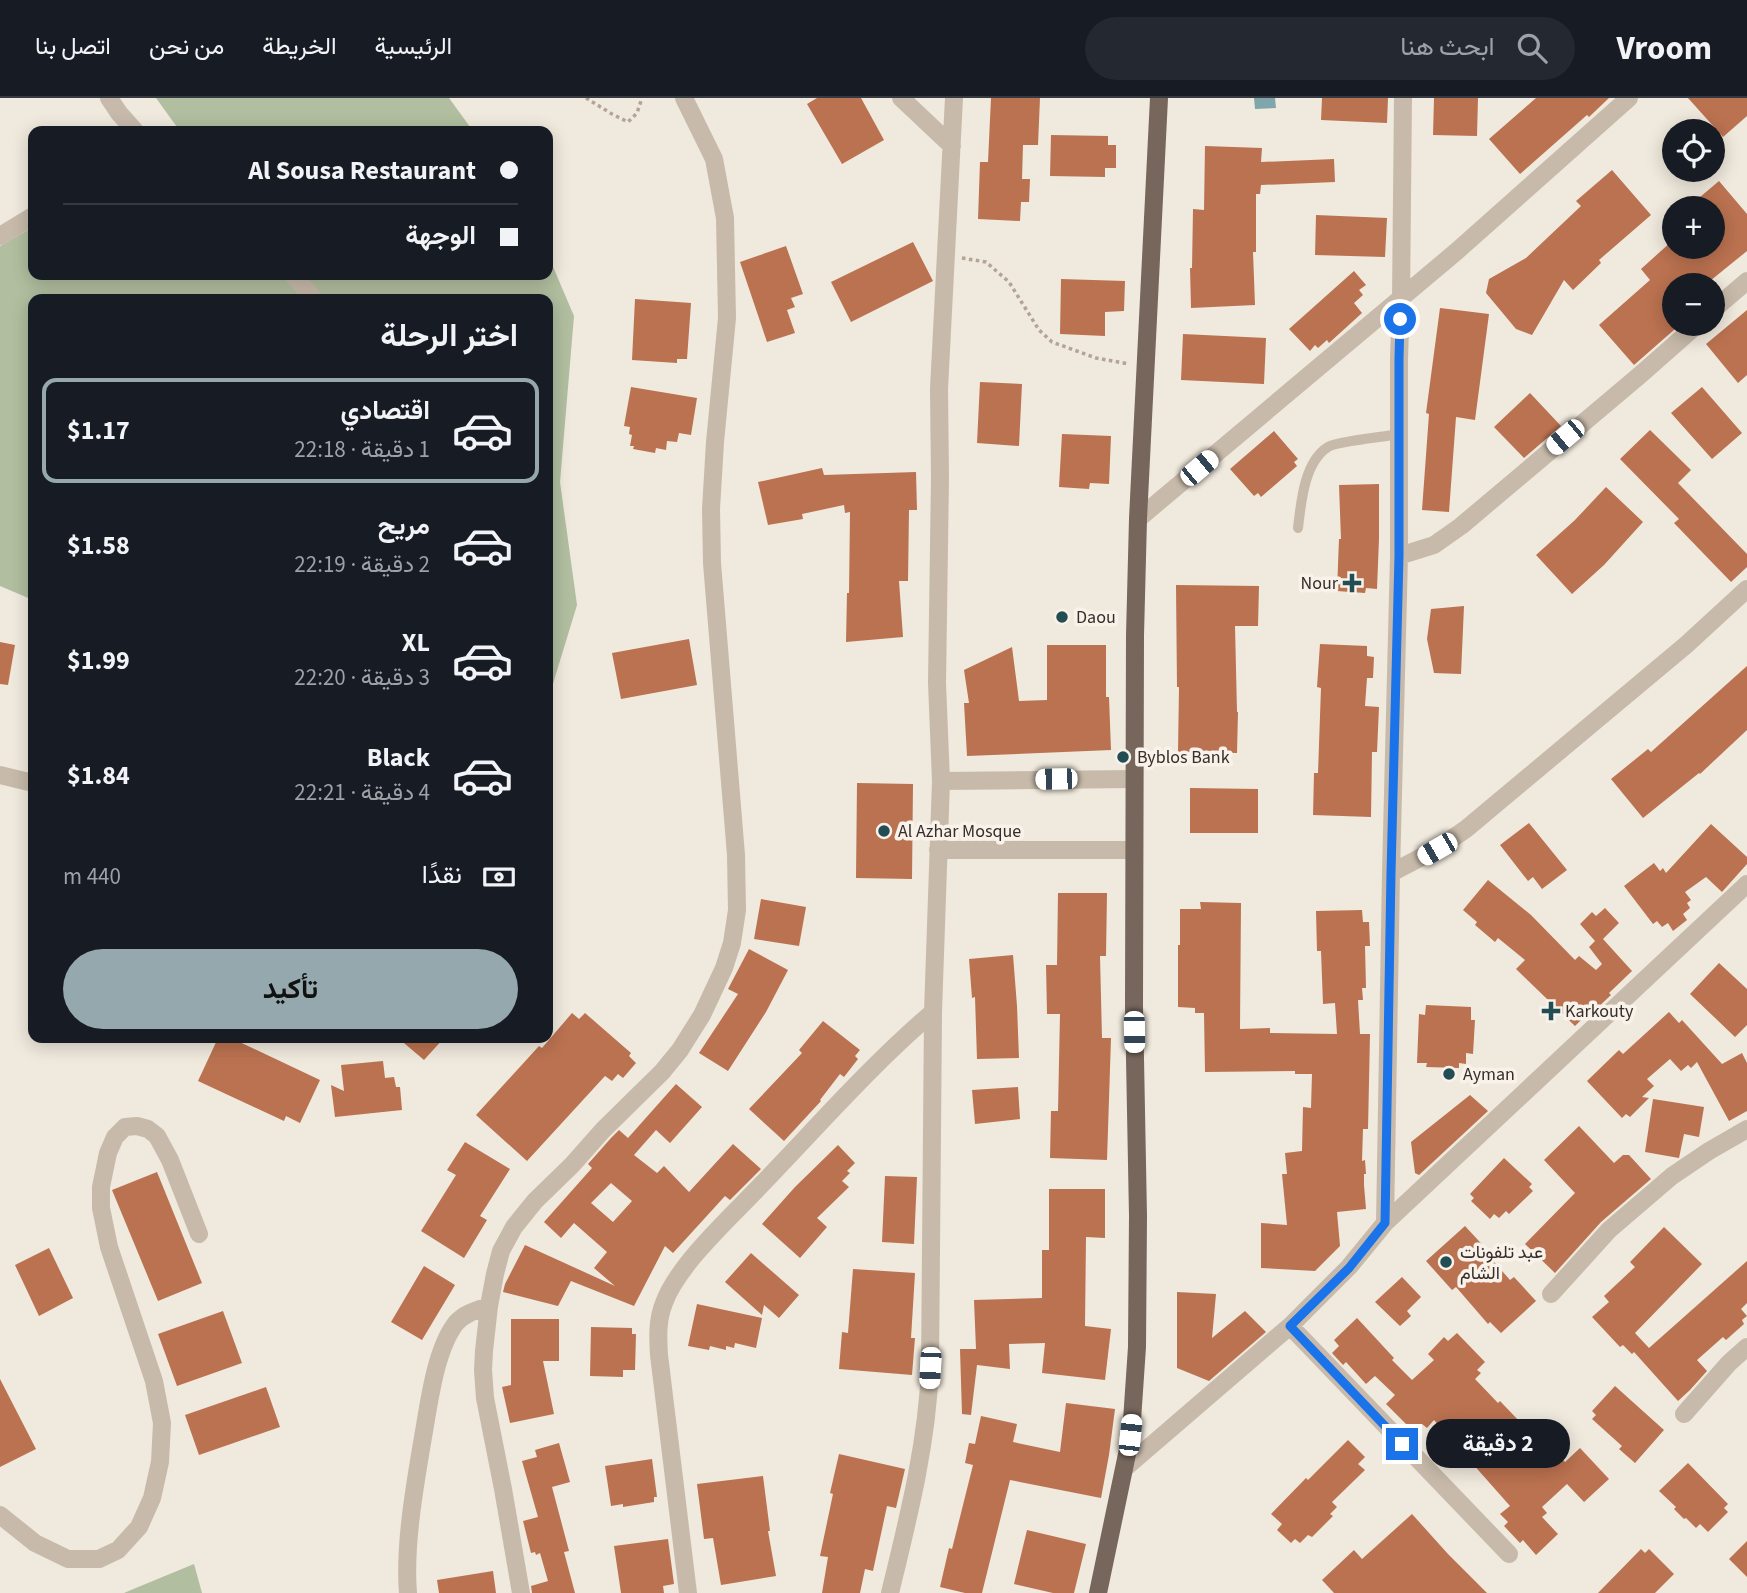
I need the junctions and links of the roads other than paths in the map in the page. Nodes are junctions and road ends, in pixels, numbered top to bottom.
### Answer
1 (109, 98) edge
2 (684, 98) edge
3 (901, 98) edge
4 (954, 98) edge
5 (1159, 98) edge
6 (1403, 98) edge
7 (1629, 98) edge
8 (131, 126) edge
9 (952, 146) junction
10 (28, 219) edge
11 (0, 236) edge
12 (297, 280) edge
13 (1747, 281) edge
14 (310, 294) edge
15 (1401, 299) junction
16 (1725, 300) edge
17 (1684, 336) edge
18 (1399, 434) junction
19 (1138, 519) junction
20 (1298, 528) dead end
21 (1399, 556) junction
22 (1747, 589) edge
23 (0, 775) edge
24 (1134, 779) junction
25 (941, 781) junction
26 (28, 782) edge
27 (938, 850) junction
28 (1134, 850) junction
29 (1391, 873) junction
30 (1747, 884) edge
31 (933, 1012) junction
32 (1747, 1129) edge
33 (1385, 1223) junction
34 (199, 1234) dead end
35 (1551, 1294) dead end
36 (489, 1306) junction
37 (1290, 1326) junction
38 (1747, 1347) edge
39 (1684, 1414) dead end
40 (1125, 1468) junction
41 (0, 1515) edge
42 (1509, 1554) dead end
43 (408, 1593) edge
44 (521, 1593) edge
45 (688, 1593) edge
46 (890, 1593) edge
47 (1098, 1593) edge

1 - 8 street
2 - 36 street
3 - 9 street
4 - 9 street
5 - 19 main road
6 - 15 street
7 - 15 street
9 - 25 street
10 - 11 street
12 - 14 street
13 - 16 street
15 - 18 street
15 - 19 street
17 - 21 street
18 - 20 lane
18 - 21 street
19 - 24 main road
21 - 29 street
22 - 29 street
23 - 26 street
24 - 25 street
24 - 28 main road
25 - 27 street
27 - 28 street
27 - 31 street
28 - 40 main road
29 - 33 street
30 - 33 street
31 - 45 street
31 - 46 street
32 - 35 street
33 - 37 street
34 - 41 street
36 - 43 street
36 - 44 street
37 - 40 street
37 - 42 street
38 - 39 street
40 - 47 main road

